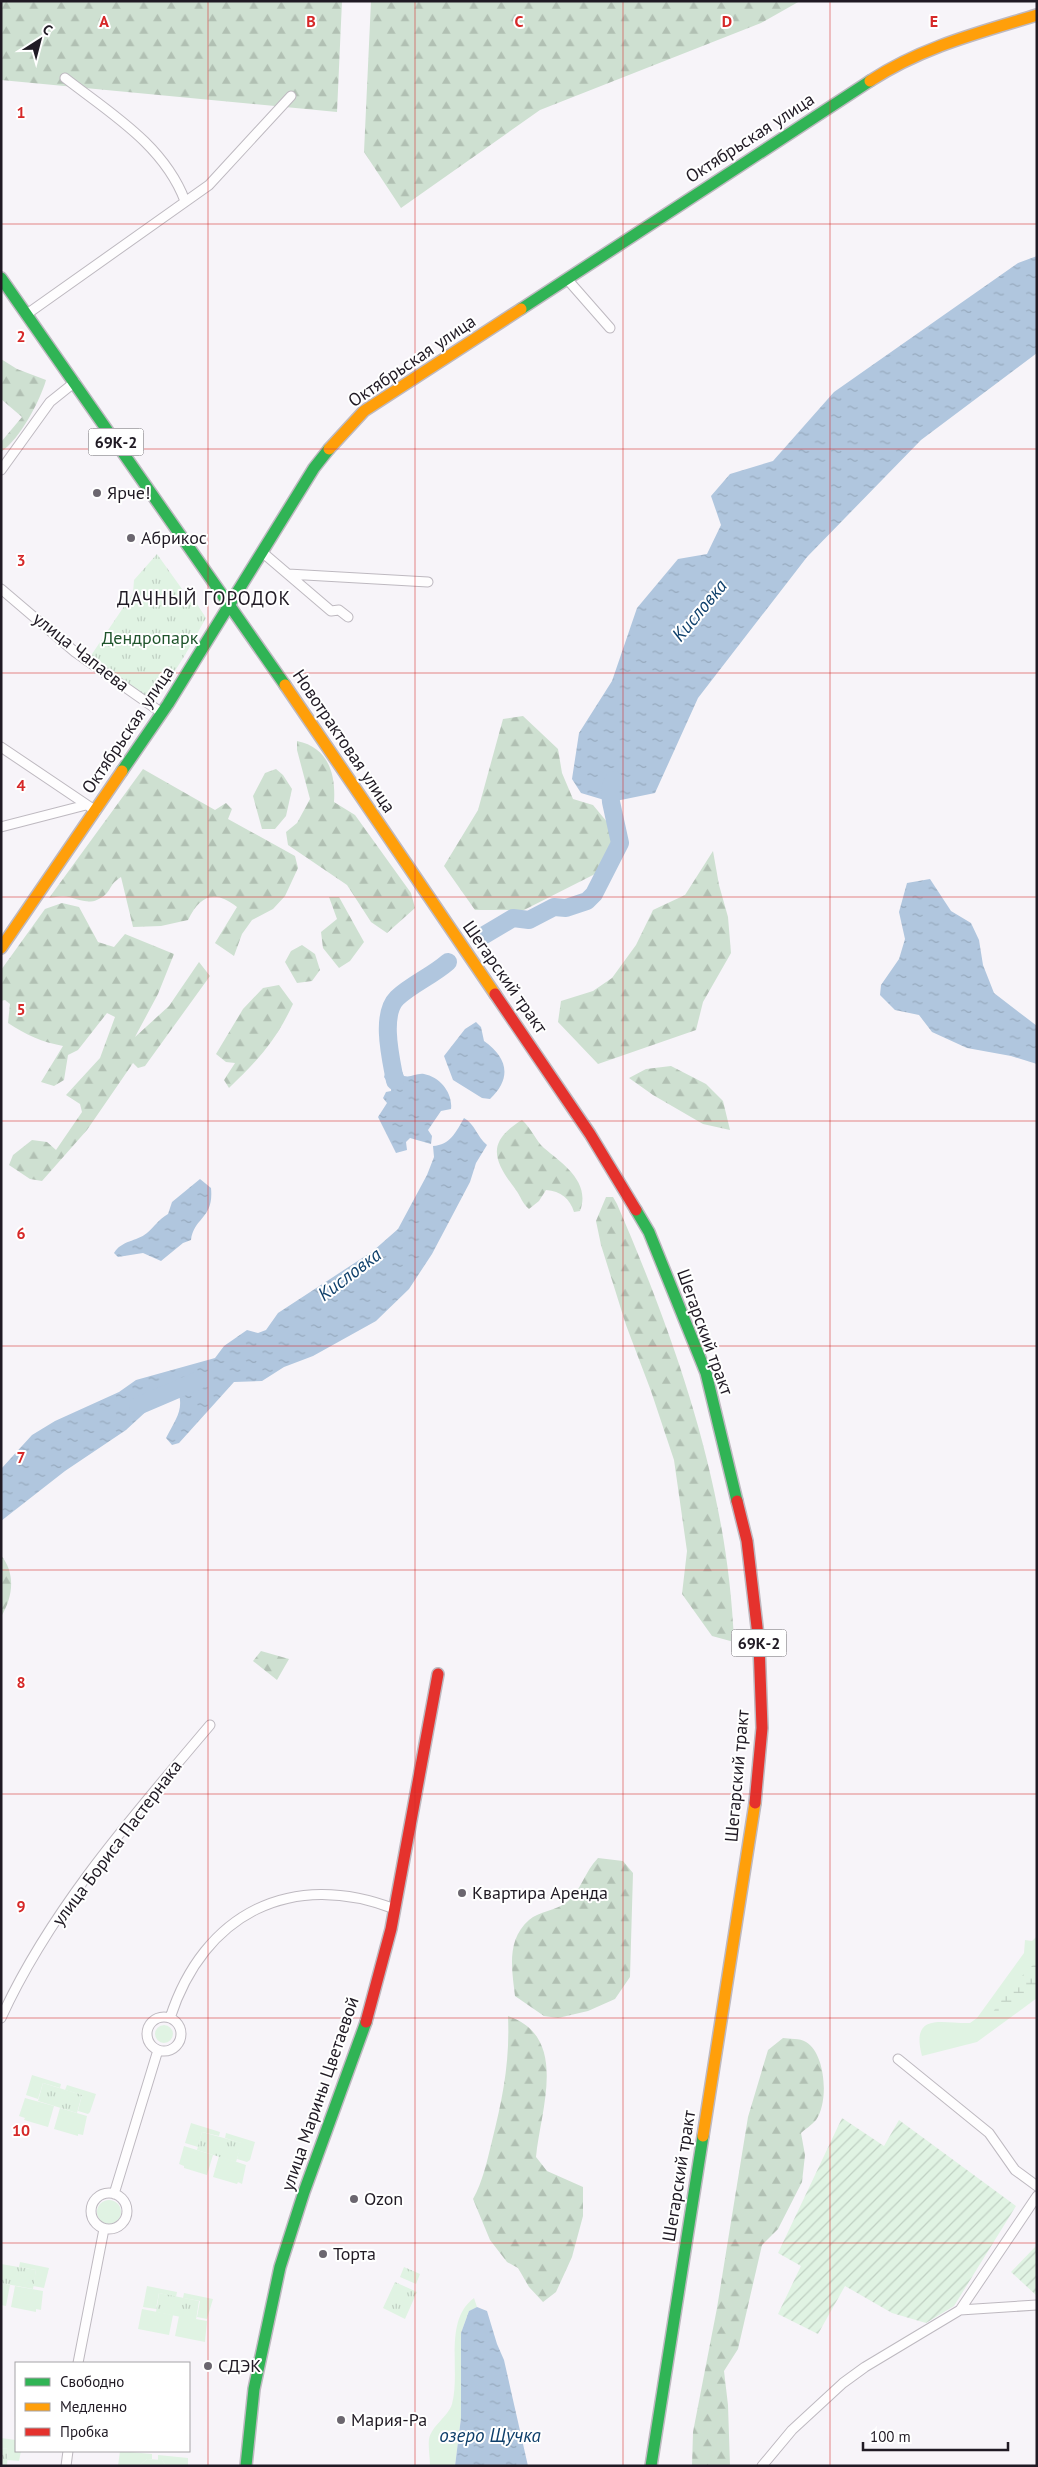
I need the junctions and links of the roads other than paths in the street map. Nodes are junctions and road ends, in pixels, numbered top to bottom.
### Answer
1 (1037, 15) edge
2 (65, 78) dead end
3 (291, 96) dead end
4 (185, 201) junction
5 (1, 278) edge
6 (567, 279) junction
7 (26, 314) junction
8 (610, 328) dead end
9 (75, 382) junction
10 (2, 469) edge
11 (262, 552) junction
12 (288, 574) junction
13 (428, 582) dead end
14 (1, 589) edge
15 (230, 606) junction
16 (348, 617) dead end
17 (162, 713) junction
18 (1, 747) edge
19 (91, 808) junction
20 (1, 827) edge
21 (428, 896) joint
22 (1, 948) edge
23 (438, 1674) dead end
24 (210, 1724) dead end
25 (395, 1909) junction
26 (1, 2018) edge
27 (170, 2018) junction
28 (158, 2050) junction
29 (898, 2059) dead end
30 (1037, 2186) edge
31 (114, 2194) junction
32 (1037, 2196) edge
33 (104, 2229) junction
34 (1037, 2305) edge
35 (960, 2310) junction
36 (78, 2362) edge
37 (68, 2452) edge
38 (66, 2466) edge
39 (246, 2466) edge
40 (651, 2466) edge
41 (762, 2466) edge

1 - 6 main road, Октябрьская улица
2 - 4 street
3 - 4 street
4 - 7 street
5 - 7 main road, 69К-2
6 - 8 street
6 - 11 main road, Октябрьская улица
7 - 9 main road, 69К-2
9 - 10 street
9 - 15 main road, 69К-2
11 - 12 street
11 - 15 main road, Октябрьская улица
12 - 13 street
12 - 16 street
14 - 17 street, улица Чапаева
15 - 17 main road, Октябрьская улица
15 - 21 main road, Новотрактовая улица / 69К-2
17 - 19 main road, Октябрьская улица
18 - 19 street
19 - 20 street
19 - 22 main road, Октябрьская улица
21 - 40 main road, Шегарский тракт / 69К-2
23 - 25 main road, улица Марины Цветаевой
24 - 26 street, улица Бориса Пастернака
25 - 27 street
25 - 39 main road, улица Марины Цветаевой
27 - 28 street
27 - 28 street
28 - 31 street
29 - 30 street
31 - 33 street
31 - 33 street
32 - 35 street
33 - 36 street
34 - 35 street
35 - 41 street
37 - 38 street

